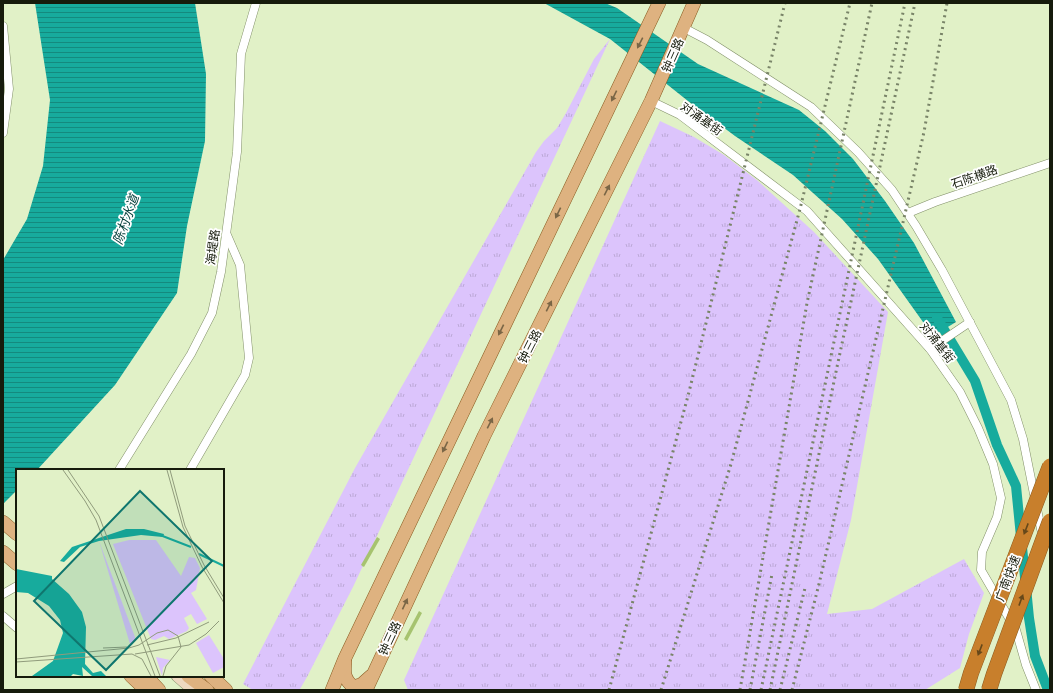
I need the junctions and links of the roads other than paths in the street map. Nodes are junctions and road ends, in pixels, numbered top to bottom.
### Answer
1 (256, 3) edge
2 (659, 3) edge
3 (694, 3) edge
4 (3, 26) edge
5 (684, 28) junction
6 (651, 101) junction
7 (3, 133) edge
8 (1050, 163) edge
9 (908, 213) junction
10 (226, 234) junction
11 (970, 322) junction
12 (932, 347) junction
13 (1050, 466) edge
14 (120, 469) edge
15 (191, 469) edge
16 (1050, 521) edge
17 (3, 522) edge
18 (1050, 526) edge
19 (16, 533) edge
20 (3, 552) edge
21 (16, 563) edge
22 (16, 587) edge
23 (3, 594) edge
24 (3, 616) edge
25 (16, 627) edge
26 (345, 658) junction
27 (371, 676) junction
28 (132, 677) edge
29 (147, 677) edge
30 (147, 677) edge
31 (178, 677) edge
32 (189, 677) edge
33 (212, 677) edge
34 (146, 690) edge
35 (159, 690) edge
36 (163, 690) edge
37 (193, 690) edge
38 (206, 690) edge
39 (226, 690) edge
40 (325, 690) edge
41 (332, 690) edge
42 (366, 690) edge
43 (966, 690) edge
44 (989, 690) edge
45 (1036, 690) edge

1 - 10 street, 海堤路
2 -> 26 main road
3 - 5 main road, 钟三路
4 - 7 street
5 - 6 main road, 钟三路
5 - 9 street
6 - 12 street, 对涌基街
27 -> 6 main road, 钟三路
8 - 9 street, 石陈横路
9 - 11 street
10 - 14 street, 海堤路
10 - 15 street
11 - 12 street
11 - 18 street
12 - 45 street, 对涌基街
13 -> 43 highway, 广南快速, bridge
44 -> 16 highway, 广南快速, bridge
17 - 19 main road
20 - 21 main road
22 - 23 street
24 - 25 street
26 - 27 main road
26 - 40 main road
26 - 41 main road
27 - 42 main road, 钟三路
28 - 34 main road
29 - 35 main road
30 - 36 street
31 - 37 street
32 - 38 main road
33 - 39 main road

